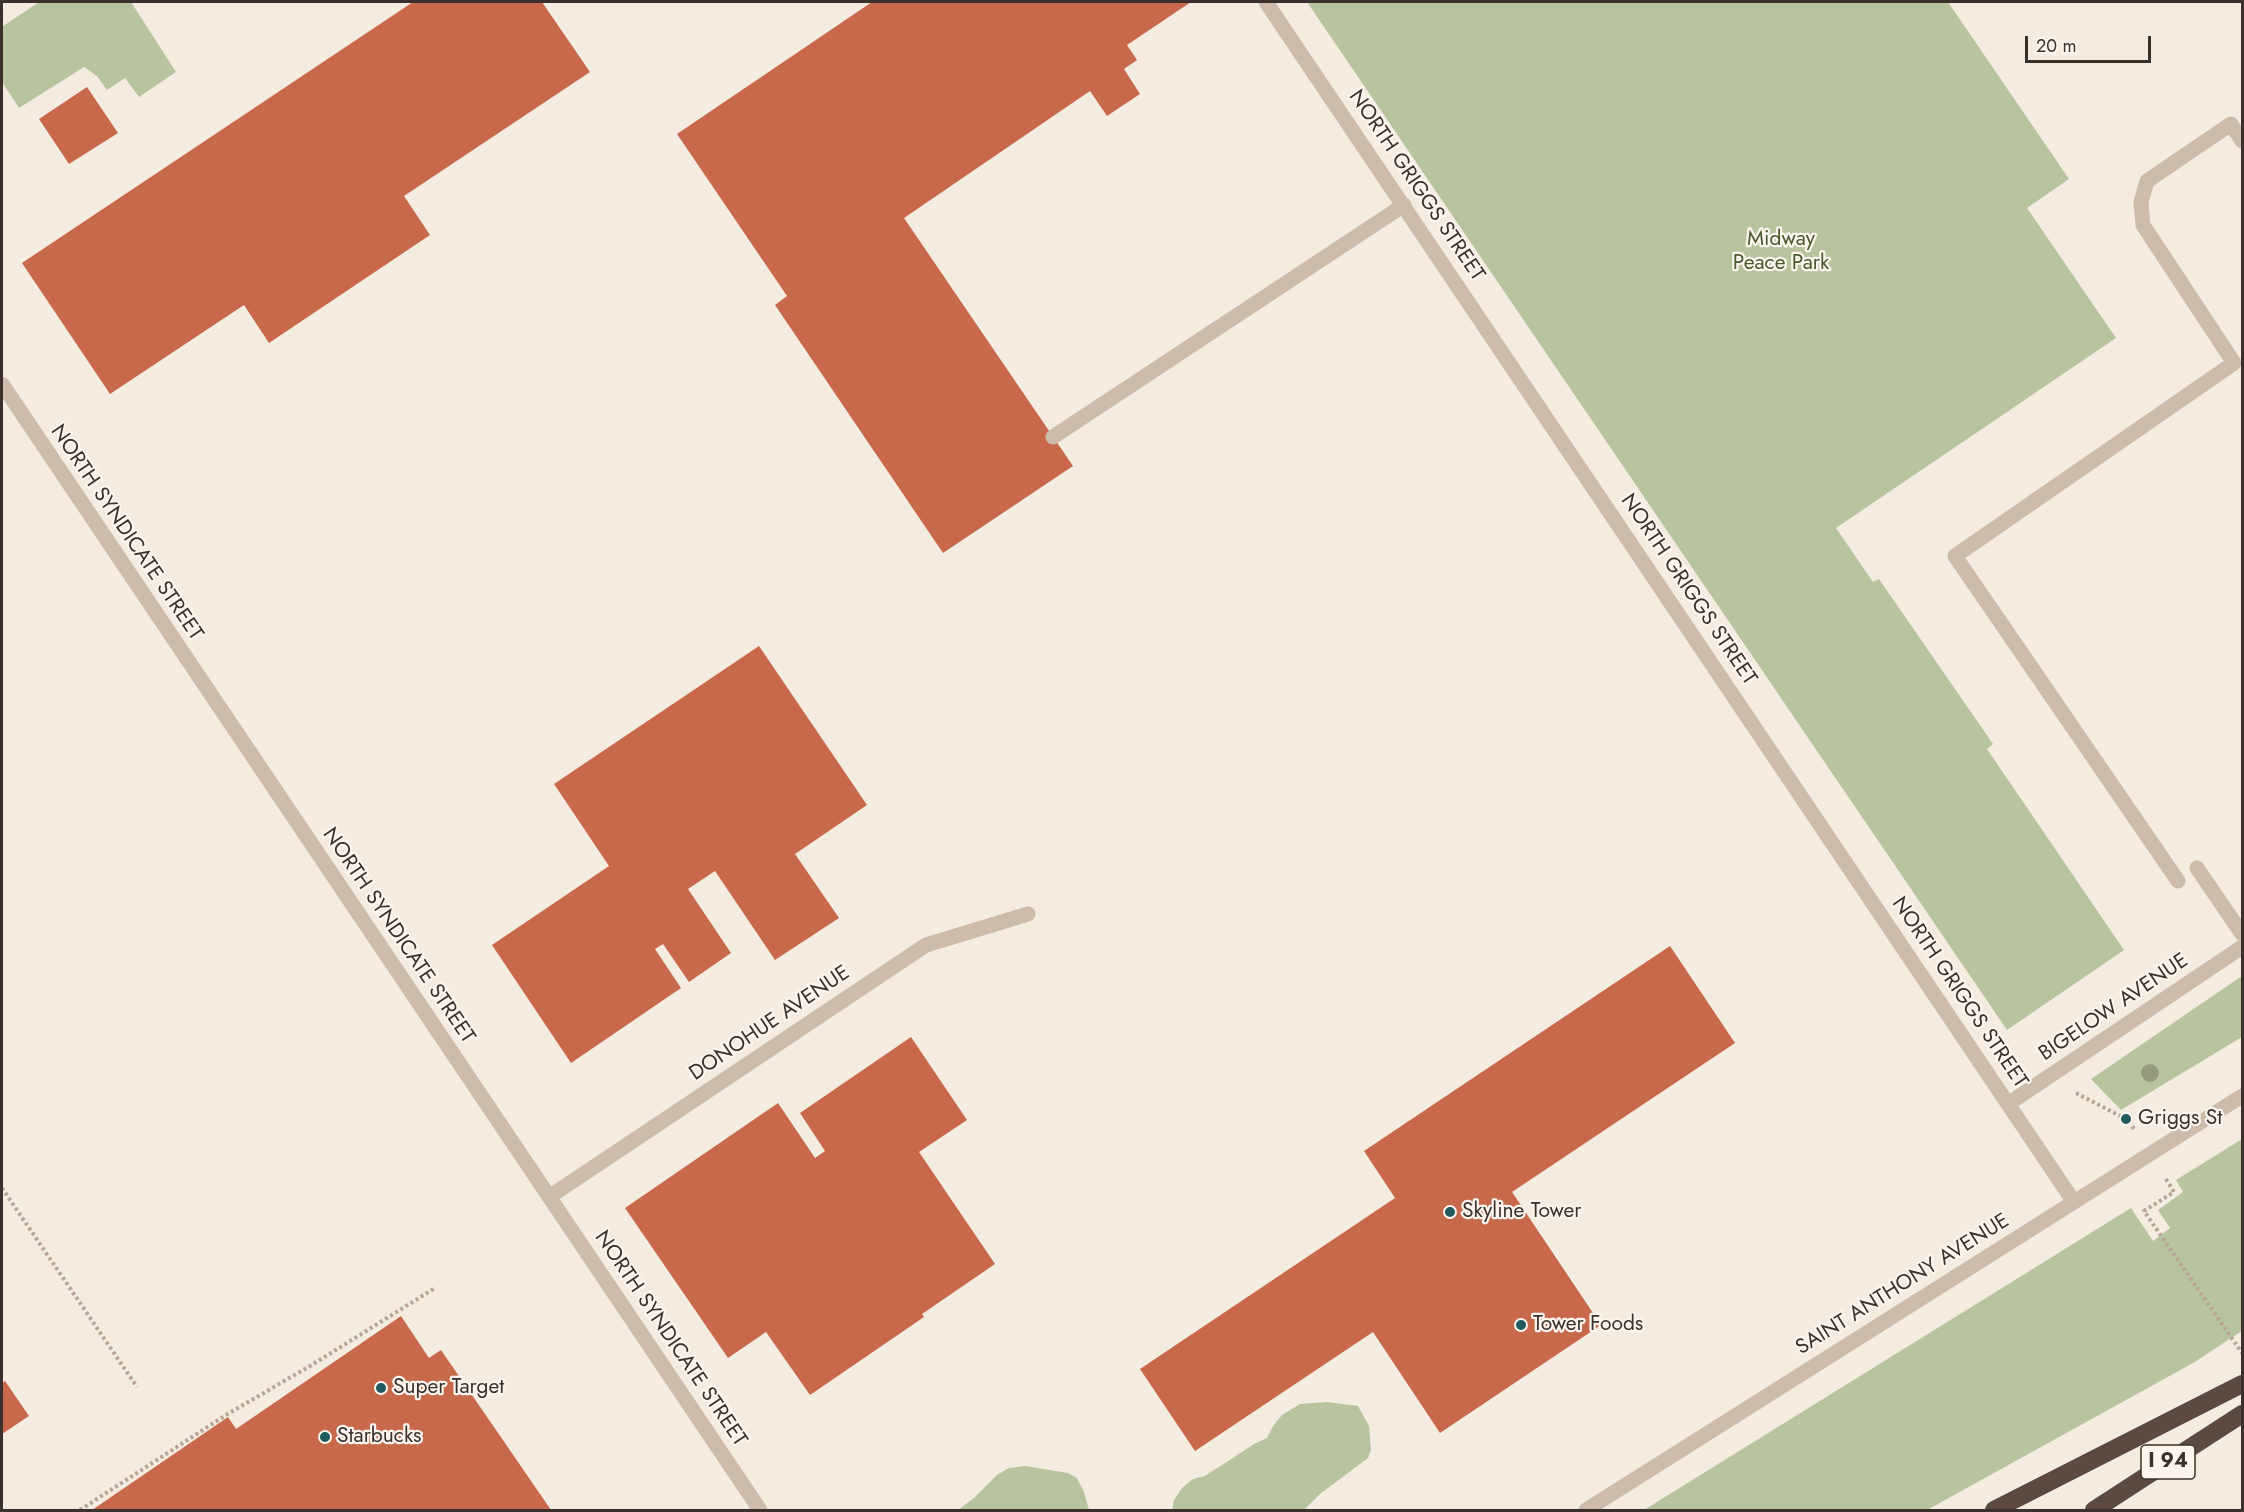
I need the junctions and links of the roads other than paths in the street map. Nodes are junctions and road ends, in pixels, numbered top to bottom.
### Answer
1 (1266, 2) edge
2 (2237, 120) edge
3 (2242, 141) edge
4 (1404, 205) junction
5 (2, 384) edge
6 (1053, 437) dead end
7 (2197, 868) dead end
8 (2178, 881) dead end
9 (1028, 914) dead end
10 (2242, 934) edge
11 (2242, 946) edge
12 (2242, 1096) edge
13 (2008, 1104) junction
14 (549, 1197) junction
15 (2074, 1202) junction
16 (2242, 1384) edge
17 (2242, 1414) edge
18 (760, 1510) edge
19 (1586, 1510) edge
20 (1994, 1510) edge
21 (2094, 1510) edge

1 - 4 street, NORTH GRIGGS STREET
2 - 3 street
2 - 8 street
4 - 6 street
4 - 13 street, NORTH GRIGGS STREET
5 - 14 street, NORTH SYNDICATE STREET
7 - 10 street
9 - 14 street, DONOHUE AVENUE
11 - 13 street, BIGELOW AVENUE
12 - 15 street, SAINT ANTHONY AVENUE
13 - 15 street, NORTH GRIGGS STREET
14 - 18 street, NORTH SYNDICATE STREET
15 - 19 street, SAINT ANTHONY AVENUE
16 - 20 highway
17 - 21 highway, I 94

